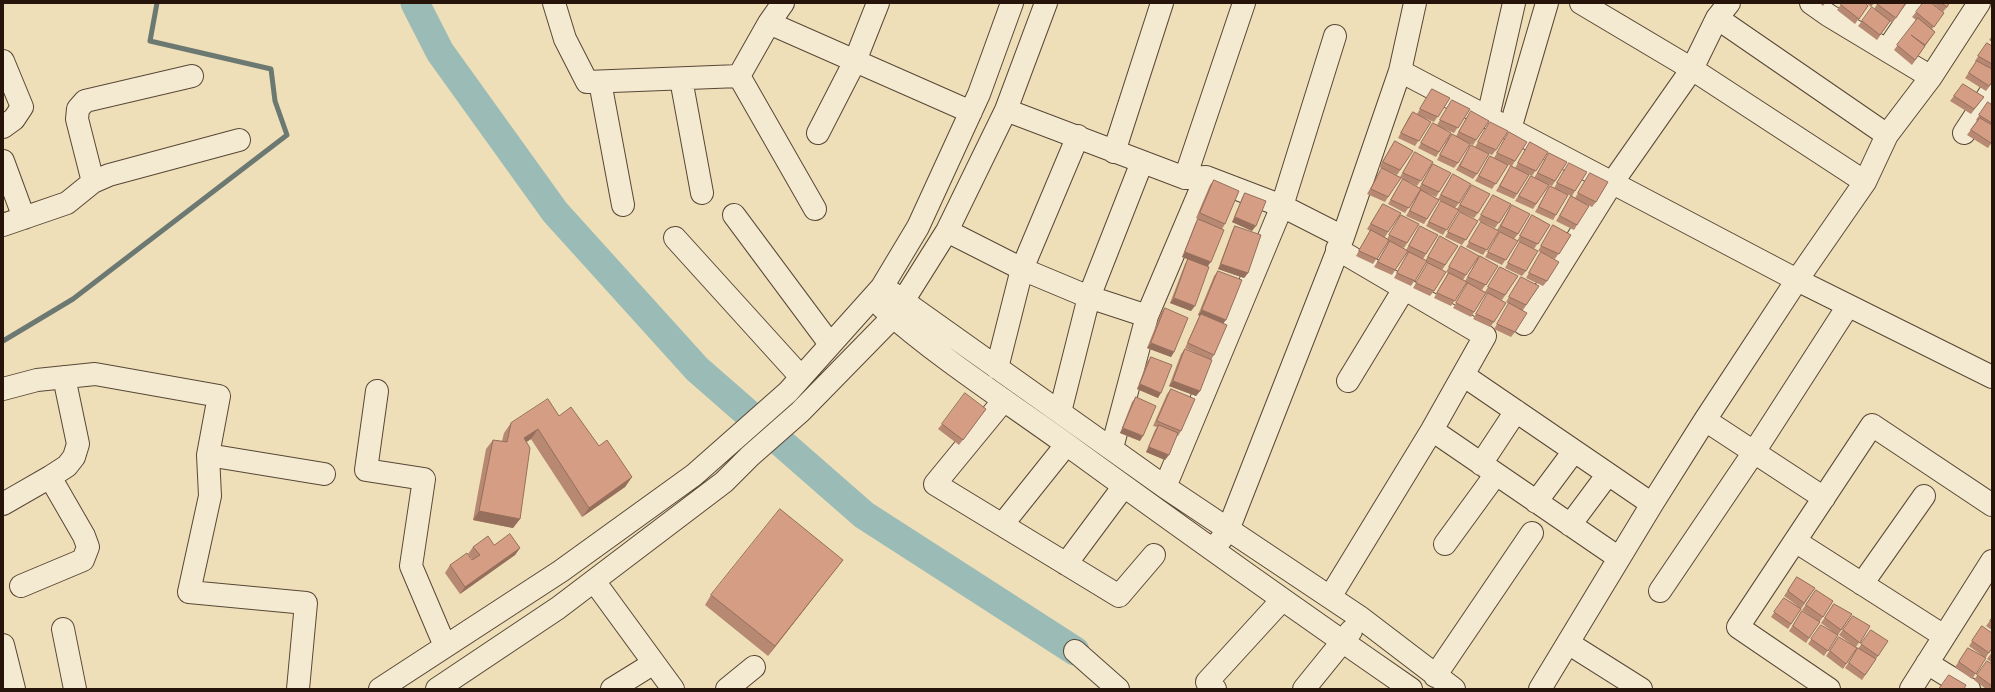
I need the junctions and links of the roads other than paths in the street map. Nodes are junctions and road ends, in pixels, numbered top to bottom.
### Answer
1 (554, 3) edge
2 (783, 3) edge
3 (878, 3) edge
4 (1012, 3) edge
5 (1046, 3) edge
6 (1162, 3) edge
7 (1244, 3) edge
8 (1415, 3) edge
9 (1514, 3) edge
10 (1547, 3) edge
11 (1581, 3) edge
12 (1919, 3) edge
13 (1979, 3) edge
14 (1825, 7) edge
15 (1723, 11) edge
16 (769, 23) junction
17 (1335, 36) dead end
18 (1887, 50) junction
19 (3, 61) edge
20 (856, 61) junction
21 (1692, 69) junction
22 (1400, 71) junction
23 (192, 76) dead end
24 (739, 76) junction
25 (1931, 77) junction
26 (681, 79) junction
27 (600, 82) junction
28 (1992, 90) edge
29 (1006, 110) junction
30 (971, 112) junction
31 (1488, 117) junction
32 (3, 127) edge
33 (1510, 129) junction
34 (818, 133) dead end
35 (1964, 133) dead end
36 (1887, 135) junction
37 (1078, 136) junction
38 (239, 140) dead end
39 (1114, 152) junction
40 (3, 161) edge
41 (1142, 162) junction
42 (1206, 177) junction
43 (1185, 178) junction
44 (93, 182) junction
45 (1865, 182) junction
46 (1612, 183) junction
47 (702, 193) dead end
48 (623, 205) dead end
49 (1282, 206) junction
50 (815, 209) dead end
51 (734, 215) dead end
52 (24, 218) junction
53 (3, 225) edge
54 (947, 231) junction
55 (675, 238) dead end
56 (1340, 243) junction
57 (1022, 269) junction
58 (1796, 280) junction
59 (1404, 289) junction
60 (877, 293) junction
61 (1088, 297) junction
62 (1848, 306) junction
63 (898, 309) junction
64 (1147, 316) junction
65 (1524, 324) edge
66 (830, 344) junction
67 (996, 368) junction
68 (1463, 375) junction
69 (64, 377) junction
70 (1992, 377) edge
71 (1348, 381) dead end
72 (795, 385) junction
73 (3, 388) edge
74 (377, 391) dead end
75 (1004, 400) junction
76 (1516, 411) junction
77 (1060, 412) junction
78 (1705, 420) junction
79 (1432, 430) junction
80 (1066, 445) junction
81 (1112, 448) junction
82 (1574, 450) junction
83 (1754, 452) junction
84 (208, 455) junction
85 (1488, 469) junction
86 (324, 474) dead end
87 (1608, 474) junction
88 (50, 477) junction
89 (1124, 486) junction
90 (1165, 487) junction
91 (1924, 496) dead end
92 (1824, 498) junction
93 (1536, 502) junction
94 (3, 504) edge
95 (1652, 504) junction
96 (1992, 505) edge
97 (1002, 525) junction
98 (1570, 525) junction
99 (1228, 530) junction
100 (1532, 533) dead end
101 (1795, 541) junction
102 (1445, 544) dead end
103 (1213, 550) junction
104 (1154, 555) dead end
105 (1619, 558) junction
106 (1992, 561) edge
107 (1066, 564) junction
108 (594, 581) junction
109 (1862, 584) junction
110 (21, 586) dead end
111 (1660, 591) dead end
112 (1330, 597) junction
113 (1282, 600) junction
114 (1361, 618) junction
115 (63, 629) dead end
116 (1944, 636) junction
117 (1342, 642) junction
118 (1568, 643) junction
119 (3, 645) edge
120 (445, 646) junction
121 (1075, 651) dead end
122 (654, 663) junction
123 (1928, 663) junction
124 (754, 667) dead end
125 (1435, 676) junction
126 (462, 682) edge
127 (14, 689) edge
128 (75, 689) edge
129 (298, 689) edge
130 (380, 689) edge
131 (437, 689) edge
132 (612, 689) edge
133 (673, 689) edge
134 (727, 689) edge
135 (1118, 689) edge
136 (1215, 689) edge
137 (1304, 689) edge
138 (1411, 689) edge
139 (1454, 689) edge
140 (1540, 689) edge
141 (1641, 689) edge
142 (1829, 689) edge
143 (1911, 689) edge
144 (1969, 689) edge

1 - 27 street
2 - 16 street
3 - 20 street
4 - 30 street
5 - 29 street
6 - 39 street
7 - 43 street
8 - 22 street
9 - 31 street
10 - 33 street
11 - 21 street
12 - 18 street
13 - 25 street
14 - 18 street
15 - 21 street
15 - 36 street
16 - 20 street
16 - 24 street
17 - 49 street
18 - 25 street
19 - 32 street
20 - 30 street
20 - 34 street
21 - 45 street
21 - 46 street
22 - 31 street
22 - 56 street
23 - 44 street
24 - 26 street
24 - 50 street
25 - 36 street
26 - 27 street
26 - 47 street
27 - 48 street
28 - 35 street
29 - 37 street
29 - 54 street
30 - 60 street
31 - 33 street
33 - 46 street
36 - 45 street
37 - 39 street
37 - 57 street
38 - 44 street
39 - 41 street
40 - 52 street
41 - 43 street
41 - 61 street
42 - 43 street
42 - 49 street
42 - 64 street
44 - 52 street
45 - 58 street
46 - 58 street
46 - 65 street
49 - 56 street
49 - 90 street
51 - 66 street
52 - 53 street
54 - 57 street
54 - 63 street
55 - 72 street
56 - 59 street
56 - 99 street
57 - 61 street
57 - 67 street
58 - 62 street
58 - 78 street
59 - 68 street
59 - 71 street
60 - 63 street
60 - 66 street
61 - 64 street
61 - 77 street
62 - 70 street
62 - 83 street
63 - 67 street
63 - 75 street
63 - 108 street
64 - 81 street
66 - 72 street
67 - 77 street
68 - 76 street
68 - 79 street
69 - 73 street
69 - 84 street
69 - 88 street
72 - 120 street
74 - 120 street
75 - 80 street
75 - 97 street
76 - 82 street
76 - 85 street
77 - 81 street
78 - 83 street
78 - 95 street
79 - 85 street
79 - 112 street
80 - 89 street
80 - 97 street
81 - 90 street
82 - 87 street
82 - 93 street
83 - 92 street
83 - 111 street
84 - 86 street
84 - 129 street
85 - 93 street
85 - 102 street
87 - 95 street
87 - 98 street
88 - 94 street
88 - 110 street
89 - 103 street
89 - 107 street
90 - 99 street
91 - 109 street
92 - 96 street
92 - 101 street
93 - 98 street
95 - 105 street
97 - 107 street
98 - 105 street
99 - 103 street
99 - 112 street
100 - 125 street
101 - 109 street
101 - 142 street
103 - 113 street
104 - 107 street
105 - 118 street
106 - 116 street
108 - 122 street
108 - 126 street
109 - 116 street
112 - 114 street
113 - 117 street
113 - 136 street
114 - 117 street
114 - 125 street
115 - 128 street
116 - 123 street
117 - 137 street
117 - 138 street
118 - 140 street
118 - 141 street
119 - 127 street
120 - 130 street
121 - 135 street
122 - 132 street
122 - 133 street
123 - 143 street
123 - 144 street
124 - 134 street
125 - 139 street
126 - 131 street

